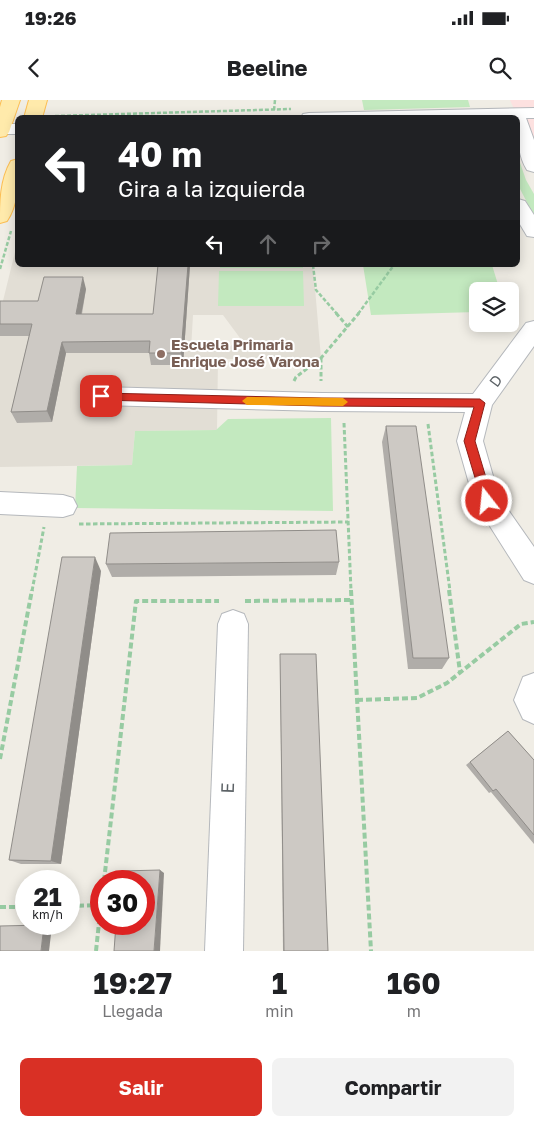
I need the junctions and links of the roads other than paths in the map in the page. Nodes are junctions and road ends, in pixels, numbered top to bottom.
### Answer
1 (11, 100) edge
2 (38, 100) edge
3 (344, 108) edge
4 (482, 110) edge
5 (301, 113) edge
6 (515, 113) edge
7 (534, 113) edge
8 (40, 115) edge
9 (520, 127) edge
10 (6, 130) edge
11 (534, 166) edge
12 (15, 179) edge
13 (520, 208) edge
14 (6, 222) edge
15 (534, 231) edge
16 (534, 330) edge
17 (101, 396) dead end
18 (480, 403) junction
19 (0, 503) edge
20 (60, 518) road end
21 (534, 572) edge
22 (234, 609) road end
23 (534, 688) edge
24 (534, 708) edge
25 (224, 951) edge

1 - 10 main road
2 - 8 main road
3 - 4 street
3 - 5 street
4 - 6 street
6 - 7 street
9 - 11 street
12 - 14 main road
13 - 15 street
16 - 18 street, D
17 - 18 street
18 - 21 street, D
19 - 20 street
22 - 25 street, E
23 - 24 street

